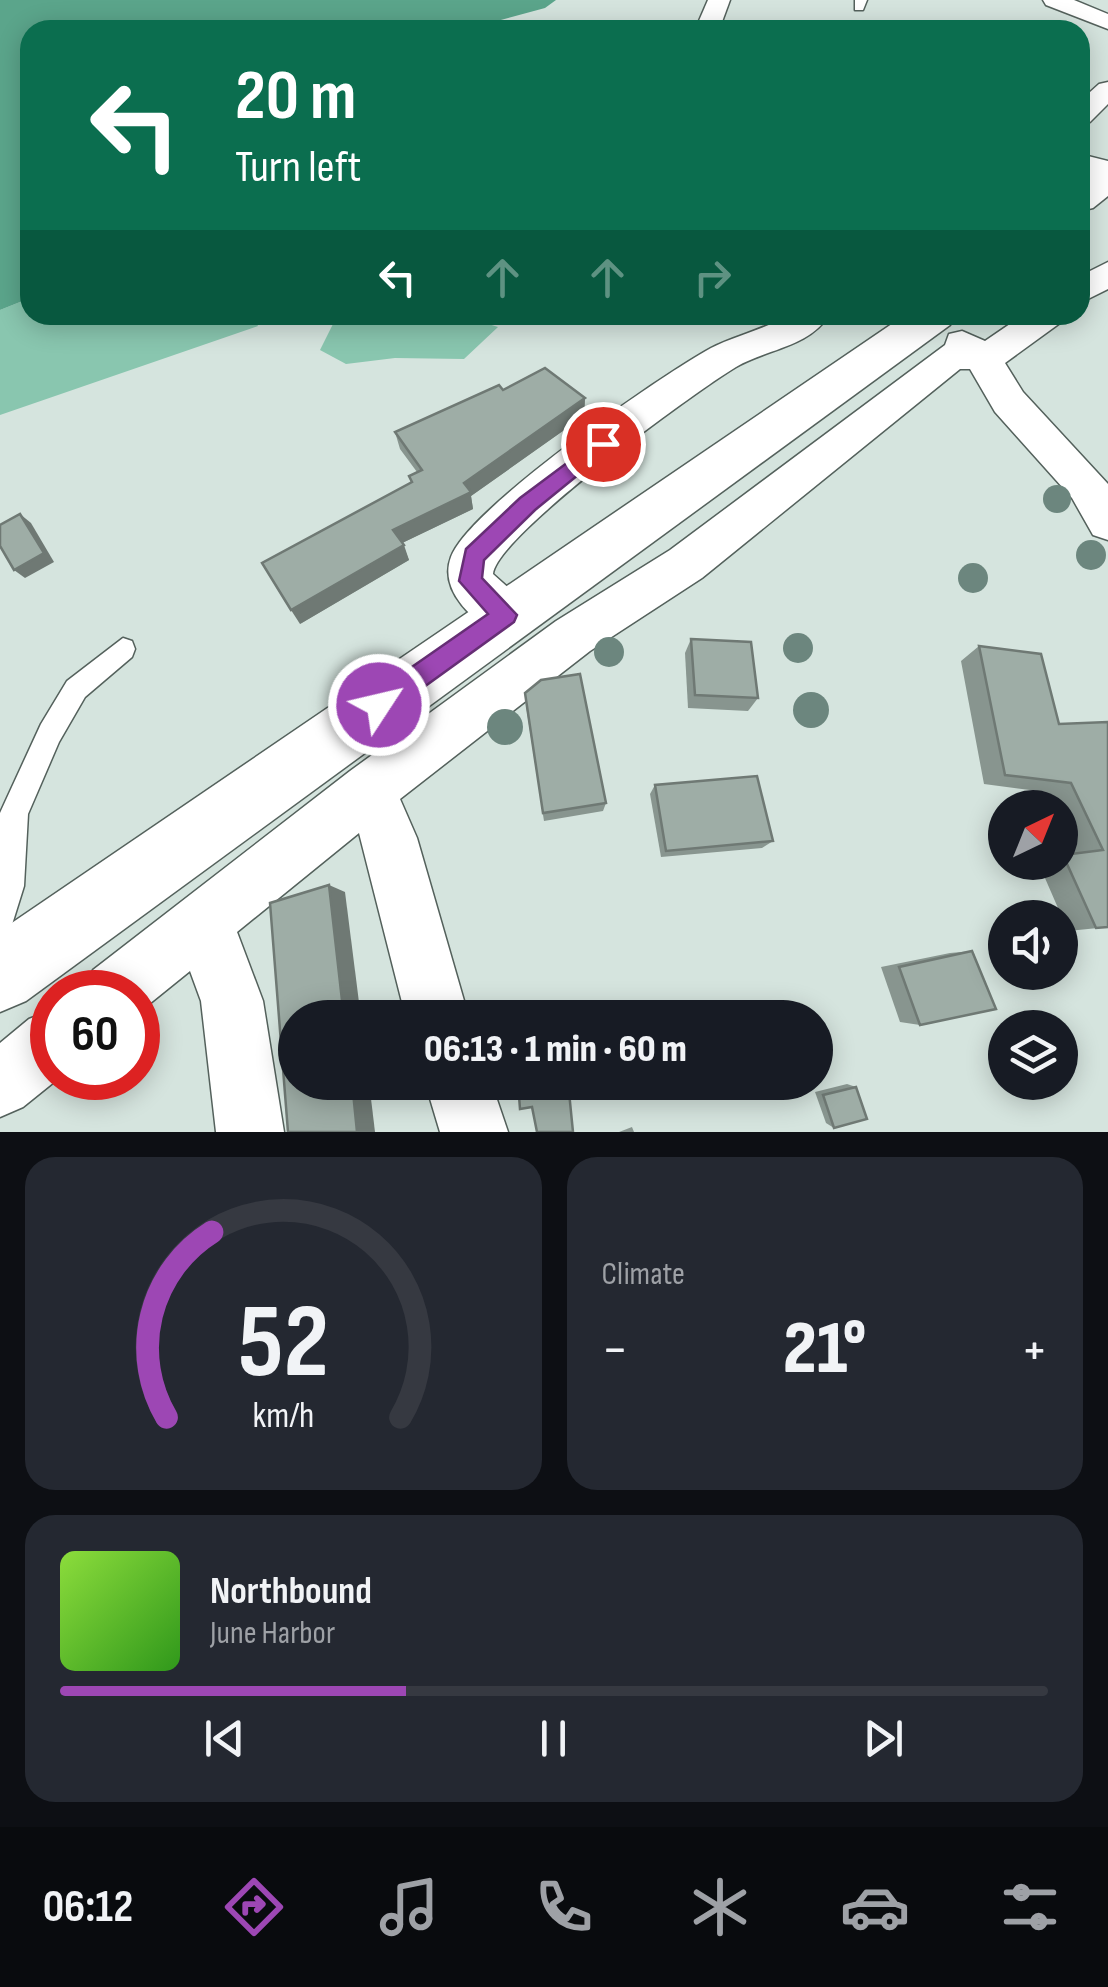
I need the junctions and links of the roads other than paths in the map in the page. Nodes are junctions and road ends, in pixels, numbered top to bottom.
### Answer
1 (1054, 0) edge
2 (1108, 22) edge
3 (801, 325) edge
4 (921, 325) edge
5 (941, 325) edge
6 (1034, 325) edge
7 (986, 358) junction
8 (1108, 522) edge
9 (506, 615) junction
10 (123, 649) dead end
11 (369, 790) junction
12 (0, 921) edge
13 (193, 930) junction
14 (143, 970) edge
15 (0, 974) edge
16 (433, 1000) edge
17 (30, 1060) edge
18 (0, 1084) edge
19 (464, 1100) edge
20 (250, 1132) edge
21 (474, 1132) edge

1 - 2 street
3 - 9 street
4 - 9 main road
5 - 7 street
6 - 7 street
7 - 8 street
7 - 11 street
9 - 15 main road
10 - 12 lane
11 - 13 street
11 - 16 street
13 - 14 street
13 - 20 street
17 - 18 street
19 - 21 street

